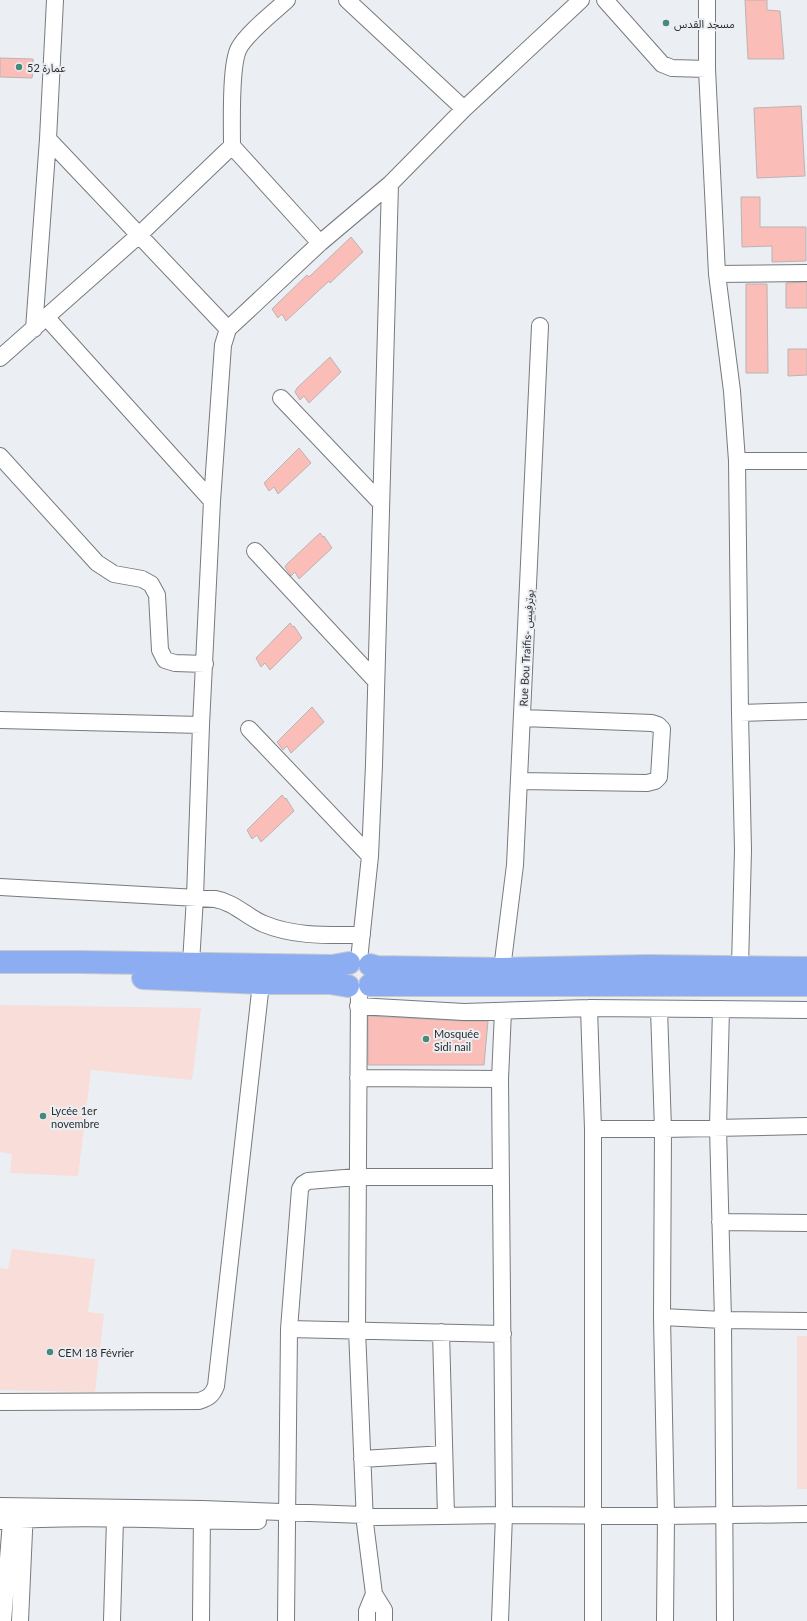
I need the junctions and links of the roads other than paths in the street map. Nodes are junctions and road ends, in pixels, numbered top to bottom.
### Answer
1 (55, 0) edge
2 (287, 0) edge
3 (347, 0) edge
4 (582, 0) edge
5 (605, 0) edge
6 (707, 0) edge
7 (707, 69) junction
8 (464, 109) junction
9 (48, 139) junction
10 (232, 146) junction
11 (390, 184) junction
12 (139, 234) junction
13 (320, 243) junction
14 (807, 272) edge
15 (717, 274) junction
16 (47, 318) junction
17 (540, 326) dead end
18 (228, 328) junction
19 (34, 329) junction
20 (0, 358) edge
21 (281, 398) dead end
22 (0, 456) edge
23 (737, 461) junction
24 (807, 461) edge
25 (212, 502) junction
26 (381, 503) junction
27 (254, 551) dead end
28 (205, 664) junction
29 (376, 680) junction
30 (807, 711) edge
31 (740, 713) junction
32 (522, 718) junction
33 (0, 720) edge
34 (201, 725) junction
35 (249, 729) dead end
36 (520, 781) junction
37 (370, 856) junction
38 (0, 887) edge
39 (195, 897) junction
40 (362, 935) junction
41 (0, 962) edge
42 (191, 963) junction
43 (740, 966) junction
44 (807, 968) edge
45 (502, 969) junction
46 (0, 976) edge
47 (359, 979) junction
48 (261, 983) junction
49 (807, 985) edge
50 (589, 1008) junction
51 (659, 1009) junction
52 (721, 1009) junction
53 (807, 1010) edge
54 (504, 1011) junction
55 (358, 1078) junction
56 (500, 1079) junction
57 (807, 1126) edge
58 (718, 1127) junction
59 (593, 1129) junction
60 (663, 1129) junction
61 (357, 1177) junction
62 (501, 1177) junction
63 (720, 1222) junction
64 (807, 1223) edge
65 (662, 1317) junction
66 (723, 1320) junction
67 (807, 1321) edge
68 (289, 1329) junction
69 (357, 1330) junction
70 (441, 1332) junction
71 (502, 1334) junction
72 (0, 1402) edge
73 (444, 1454) junction
74 (362, 1459) junction
75 (12, 1513) edge
76 (807, 1514) edge
77 (202, 1515) junction
78 (504, 1515) junction
79 (724, 1515) junction
80 (287, 1516) junction
81 (446, 1516) junction
82 (666, 1516) junction
83 (592, 1517) junction
84 (369, 1518) junction
85 (115, 1519) junction
86 (374, 1594) junction
87 (3, 1621) edge
88 (20, 1621) edge
89 (112, 1621) edge
90 (201, 1621) edge
91 (286, 1621) edge
92 (367, 1621) edge
93 (384, 1621) edge
94 (500, 1621) edge
95 (593, 1621) edge
96 (664, 1621) edge
97 (726, 1621) edge

1 - 9 street
2 - 10 street
3 - 8 street
4 - 8 street
5 - 7 street
6 - 7 street
7 - 15 street
8 - 11 street
9 - 12 street
9 - 19 street
10 - 12 street
10 - 13 street
11 - 13 street
11 - 26 street
12 - 16 street
12 - 18 street
13 - 18 street
14 - 15 street
15 - 23 street
16 - 19 street
16 - 25 street
17 - 32 street, Rue Bou Traifis- بوترفيس
18 - 25 street
19 - 20 street
21 - 26 street
22 - 28 street
23 - 24 street
23 - 31 street
25 - 28 street
26 - 29 street
27 - 29 street
28 - 34 street
29 - 37 street
30 - 31 street
31 - 43 street
32 - 36 street, Rue Bou Traifis- بوترفيس
32 - 36 street
33 - 34 street
34 - 39 street
35 - 37 street
36 - 45 street, Rue Bou Traifis- بوترفيس
37 - 40 street
38 - 39 street
39 - 40 street
39 - 42 street
40 - 47 street
41 - 42 highway
42 - 47 highway
43 - 44 highway
43 - 45 highway
45 - 47 highway
46 - 48 highway
47 - 48 highway
47 - 49 highway
47 - 54 street
47 - 55 street
48 - 72 street
50 - 51 street
50 - 54 street
50 - 59 street
51 - 52 street
51 - 60 street
52 - 53 street
52 - 58 street
54 - 56 street
55 - 56 street
55 - 61 street
56 - 62 street
57 - 58 street
58 - 60 street
58 - 63 street
59 - 60 street
59 - 83 street
60 - 65 street
61 - 62 street
61 - 68 street
61 - 69 street
62 - 71 street
63 - 64 street
63 - 66 street
65 - 66 street
65 - 82 street
66 - 67 street
66 - 79 street
68 - 69 street
68 - 80 street
69 - 70 street
69 - 74 street
70 - 71 street
70 - 73 street
71 - 78 street
73 - 74 street
73 - 81 street
74 - 84 street
75 - 77 street
75 - 85 street
75 - 87 street
75 - 88 street
76 - 79 street
77 - 80 street
77 - 85 street
77 - 90 street
78 - 81 street
78 - 83 street
78 - 94 street
79 - 82 street
79 - 97 street
80 - 84 street
80 - 91 street
81 - 84 street
82 - 83 street
82 - 96 street
83 - 95 street
84 - 86 street
85 - 89 street
86 - 92 street
86 - 93 street

